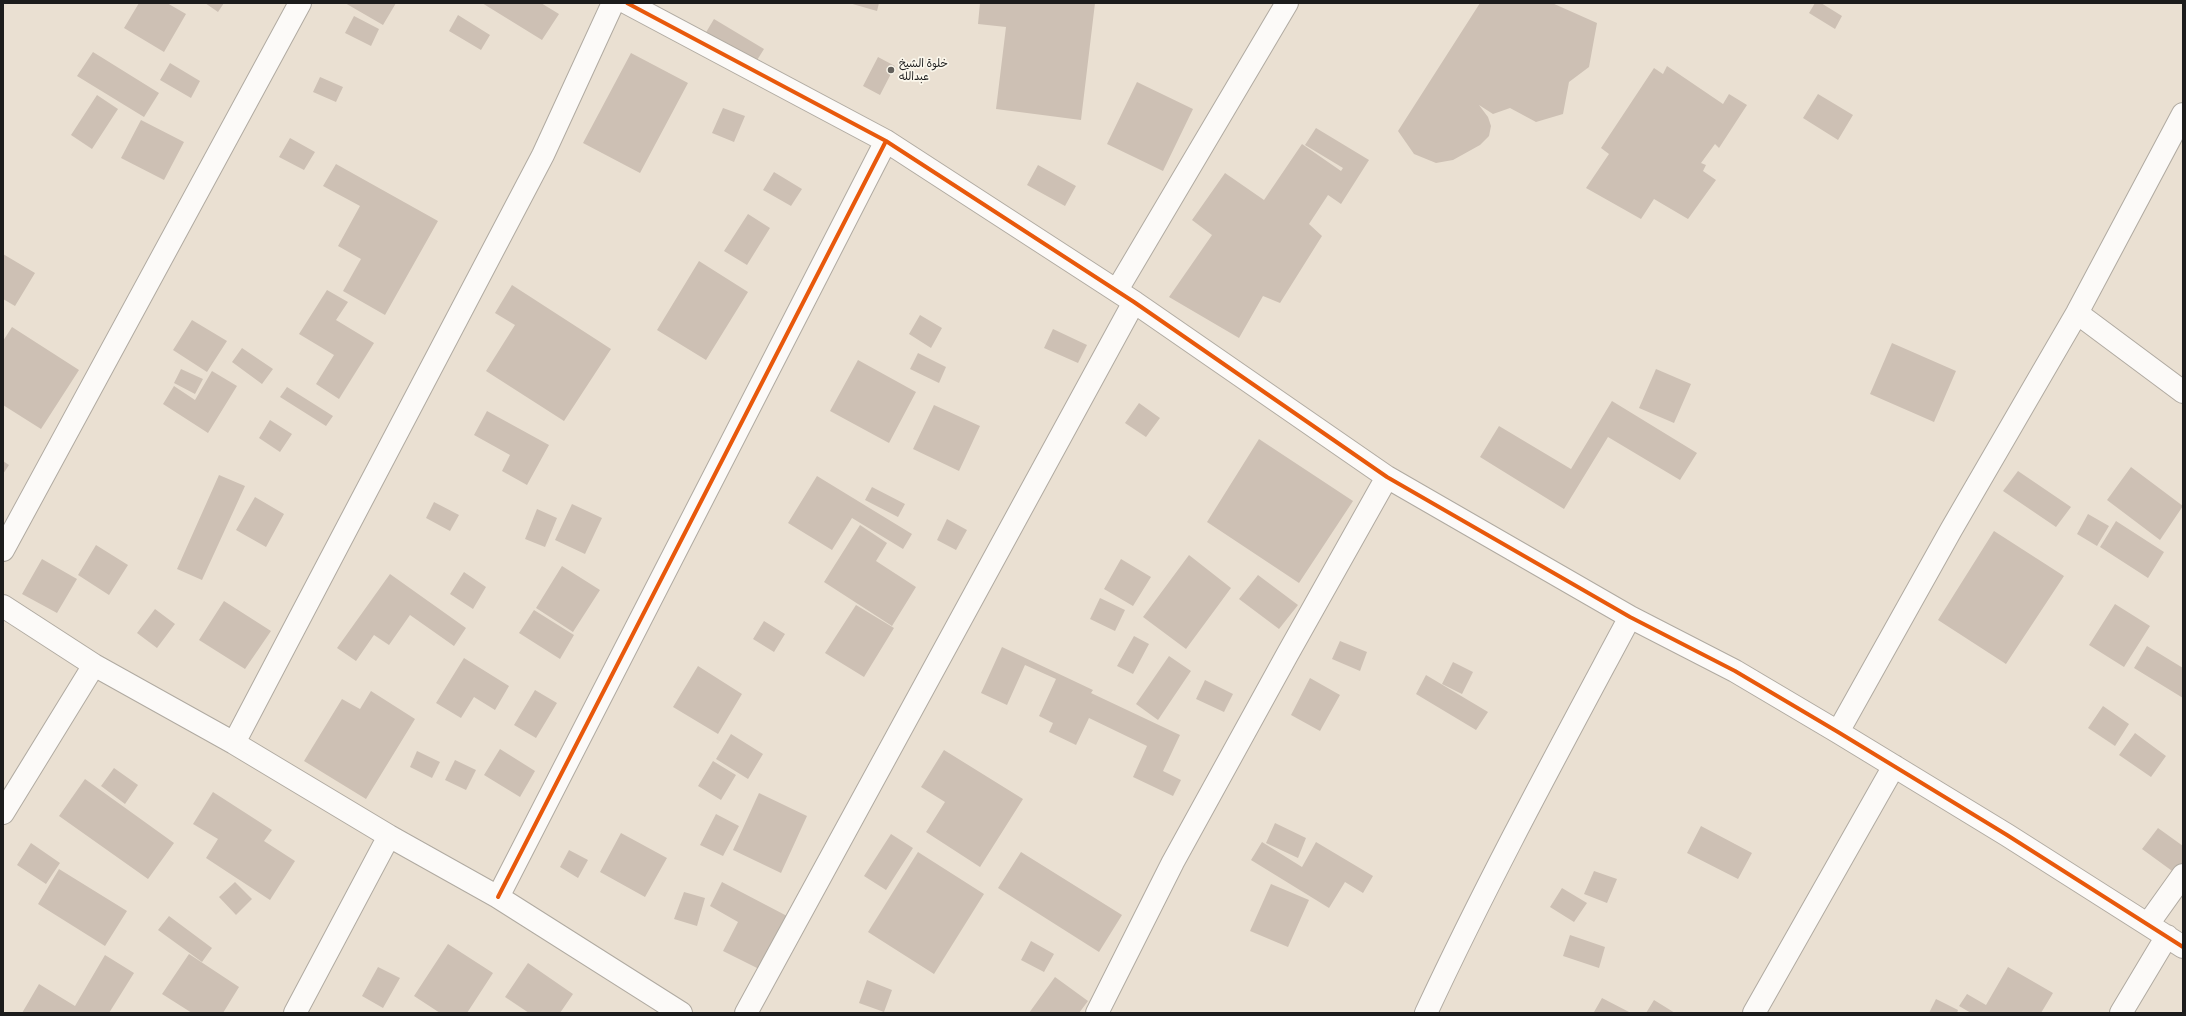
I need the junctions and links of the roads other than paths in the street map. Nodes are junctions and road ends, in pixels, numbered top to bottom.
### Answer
1 (300, 3) edge
2 (613, 3) edge
3 (627, 3) edge
4 (1287, 3) edge
5 (2183, 114) edge
6 (886, 141) junction
7 (1126, 296) junction
8 (2077, 313) junction
9 (2183, 392) edge
10 (1388, 477) junction
11 (3, 550) edge
12 (3, 606) edge
13 (1630, 618) junction
14 (94, 665) junction
15 (1838, 732) junction
16 (234, 743) junction
17 (1894, 766) junction
18 (3, 813) edge
19 (389, 836) junction
20 (2183, 876) edge
21 (498, 897) junction
22 (2148, 924) junction
23 (2175, 942) edge
24 (295, 1013) edge
25 (681, 1013) edge
26 (746, 1013) edge
27 (1097, 1013) edge
28 (1426, 1013) edge
29 (1754, 1013) edge
30 (2121, 1013) edge

1 - 11 street
2 - 16 street
3 - 6 street
4 - 7 street
5 - 8 street
6 - 7 street
6 - 21 street
7 - 10 street
7 - 26 street
8 - 9 street
8 - 15 street
10 - 13 street
10 - 27 street
12 - 14 street
13 - 15 street
13 - 28 street
14 - 16 street
14 - 18 street
15 - 17 street
16 - 19 street
17 - 22 street
17 - 29 street
19 - 21 street
19 - 24 street
20 - 22 street
21 - 25 street
22 - 23 street
23 - 30 street

